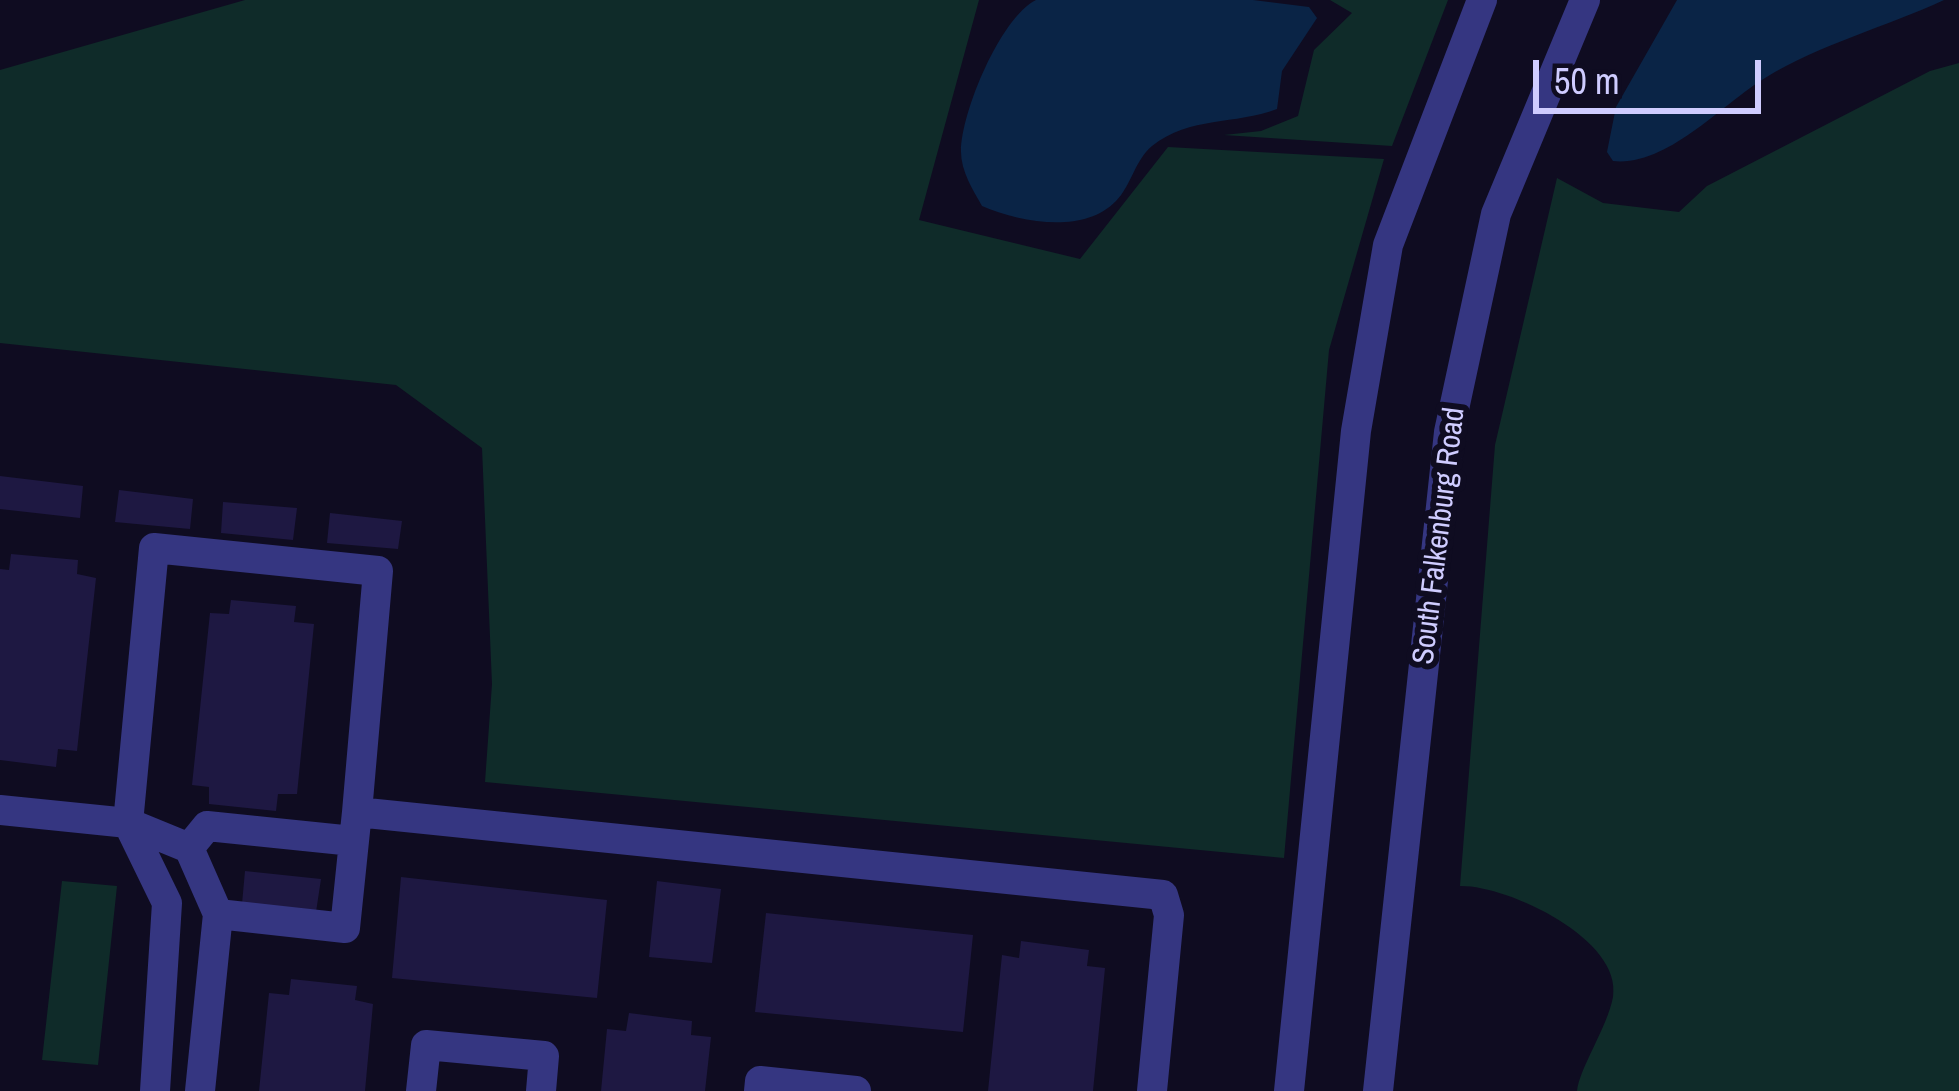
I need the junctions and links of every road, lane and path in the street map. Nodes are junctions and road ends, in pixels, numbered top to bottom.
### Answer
1 (1482, 0) edge
2 (1582, 1) edge
3 (0, 810) edge
4 (128, 823) junction
5 (355, 827) junction
6 (189, 848) junction
7 (218, 914) junction
8 (154, 1091) edge
9 (200, 1091) edge
10 (421, 1091) edge
11 (541, 1091) edge
12 (759, 1091) edge
13 (856, 1091) edge
14 (1152, 1091) edge
15 (1289, 1091) edge
16 (1378, 1091) edge

1 - 15 street
2 - 16 street, South Falkenburg Road
3 - 4 street
4 - 5 street
4 - 6 street
4 - 8 street
5 - 6 street
5 - 7 street
5 - 14 street
6 - 7 street
7 - 9 street
10 - 11 street
12 - 13 street

